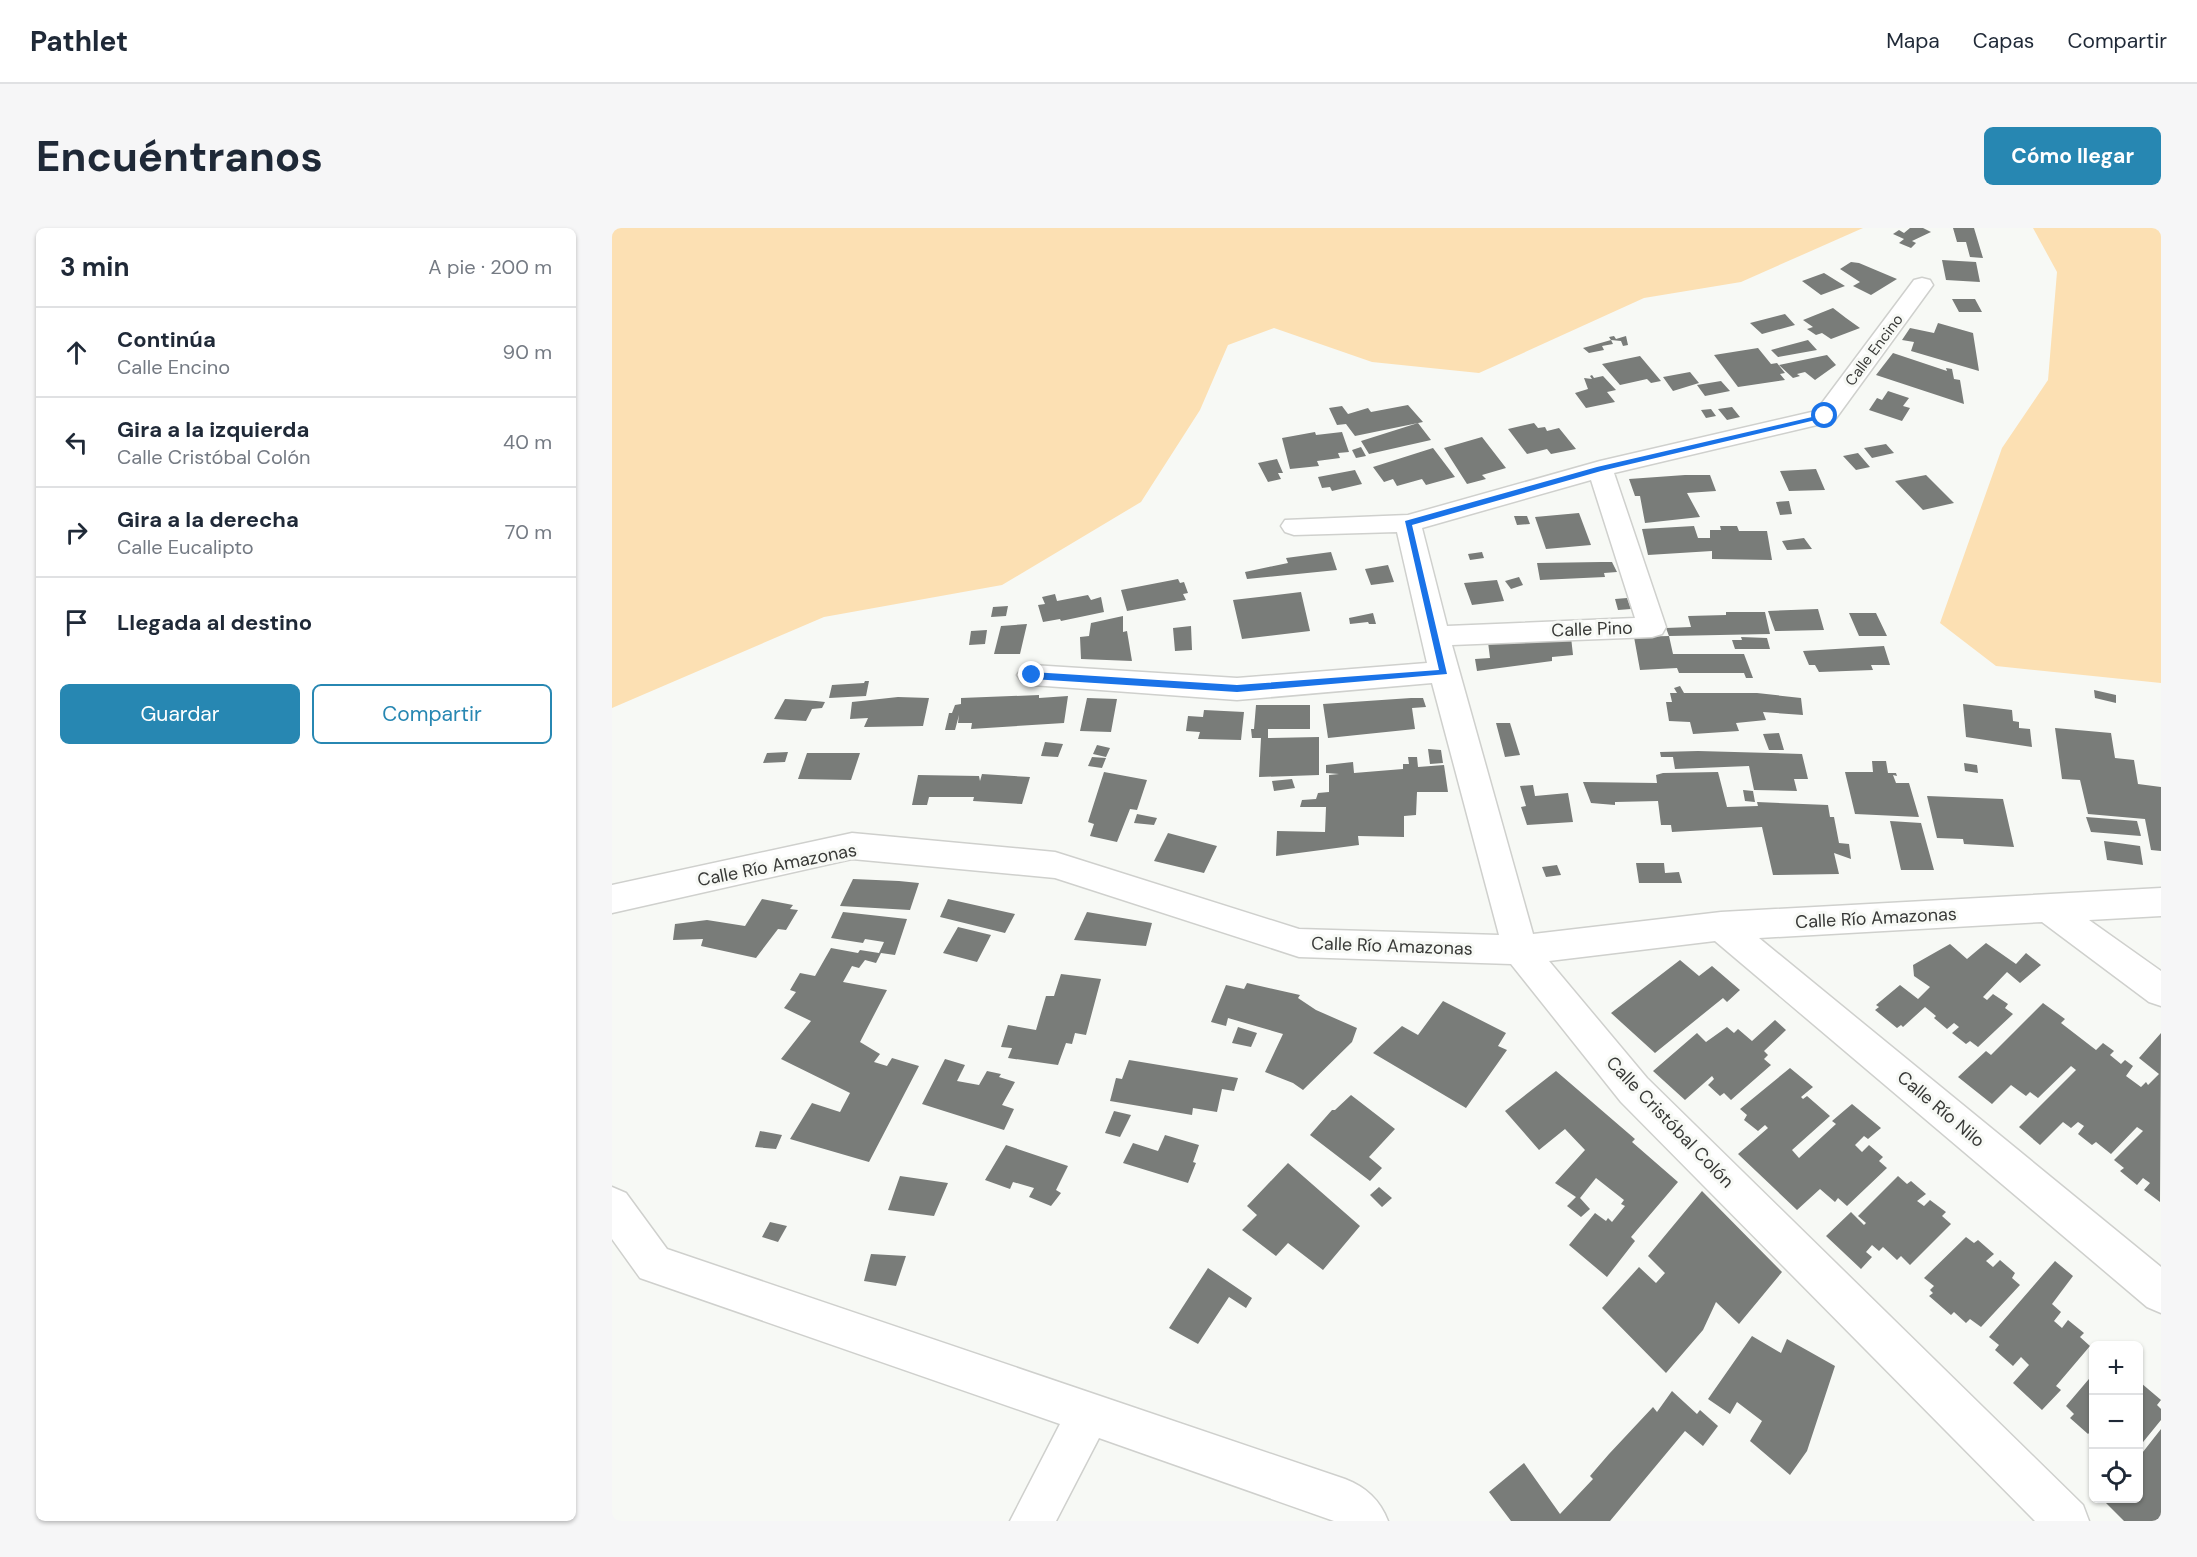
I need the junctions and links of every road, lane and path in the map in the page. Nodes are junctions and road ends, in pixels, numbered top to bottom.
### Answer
1 (1922, 285) dead end
2 (1600, 469) junction
3 (1408, 523) junction
4 (1294, 526) dead end
5 (1436, 636) junction
6 (1444, 672) junction
7 (1032, 675) dead end
8 (612, 899) edge
9 (2161, 902) edge
10 (2049, 908) junction
11 (1721, 926) junction
12 (1520, 950) junction
13 (2161, 991) edge
14 (612, 1206) edge
15 (2161, 1293) edge
16 (1089, 1413) junction
17 (1032, 1521) edge
18 (1366, 1521) edge
19 (2067, 1521) edge

1 - 2 street, Calle Encino
2 - 3 street, Calle Encino
2 - 5 street, Calle Pino
3 - 4 street, Calle Encino
3 - 5 street, Calle Cristóbal Colón
5 - 6 street, Calle Cristóbal Colón
6 - 7 street
6 - 12 street, Calle Cristóbal Colón
8 - 12 street, Calle Río Amazonas
9 - 10 street, Calle Río Amazonas
10 - 11 street, Calle Río Amazonas
10 - 13 street
11 - 12 street, Calle Río Amazonas
11 - 15 street, Calle Río Nilo
12 - 19 street, Calle Cristóbal Colón
14 - 16 street
16 - 17 street
16 - 18 street

